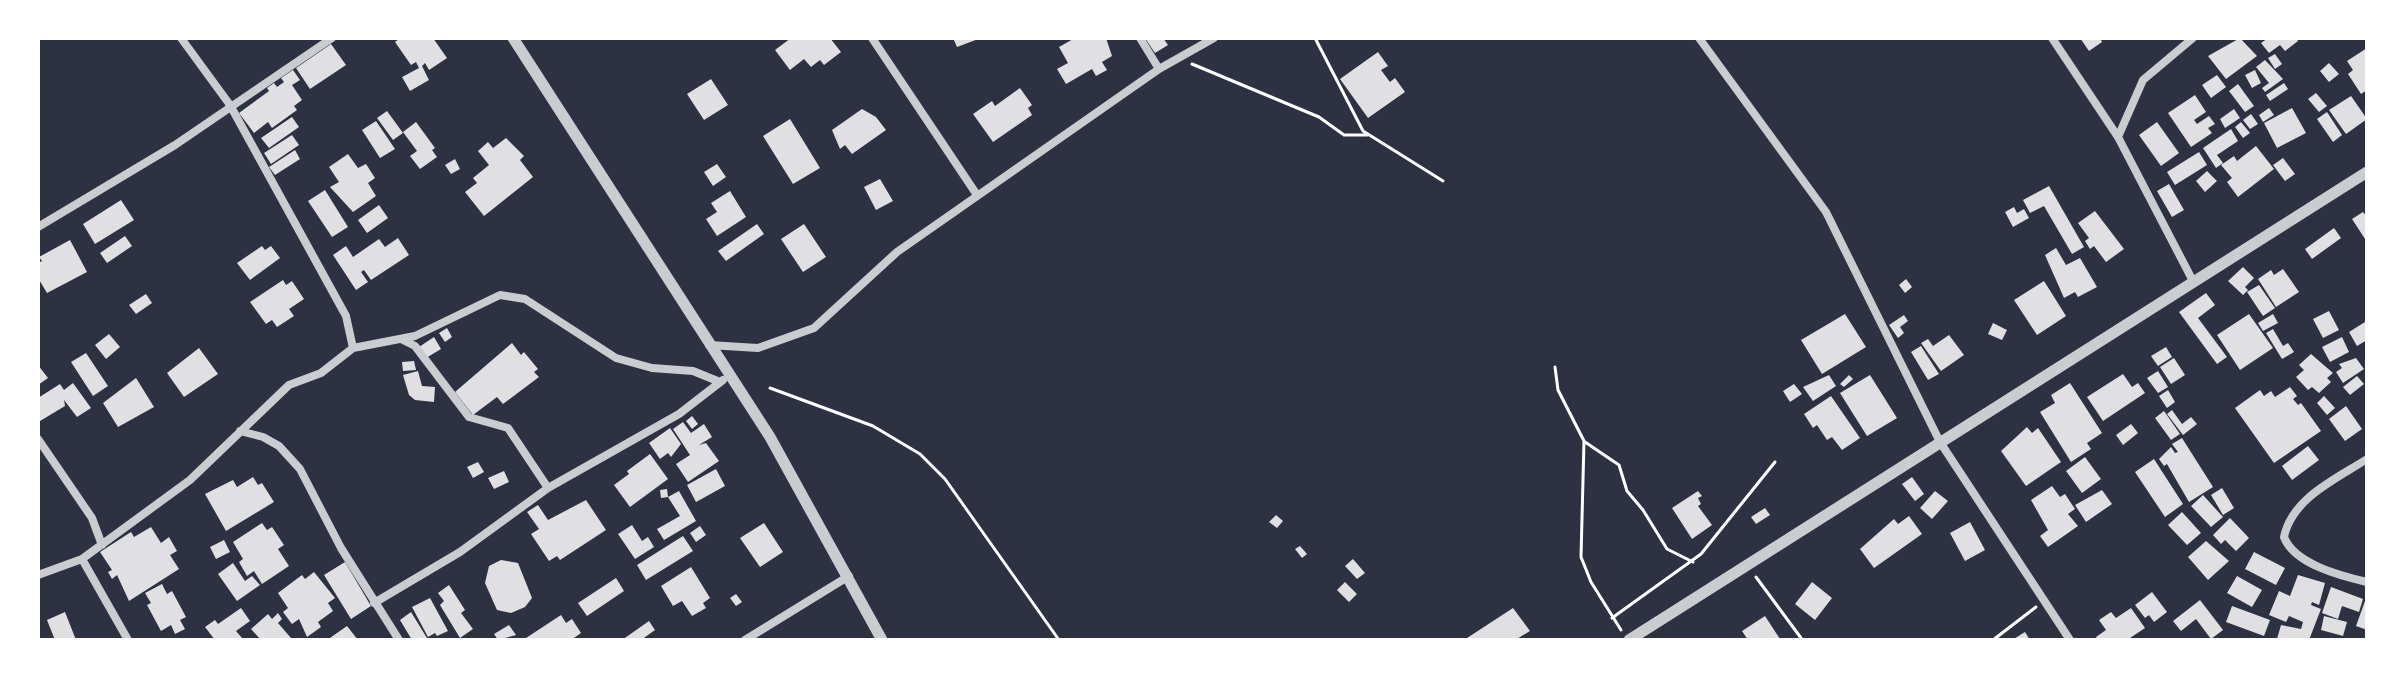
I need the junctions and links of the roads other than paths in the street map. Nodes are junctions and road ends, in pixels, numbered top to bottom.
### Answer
1 (181, 38) edge
2 (332, 38) edge
3 (513, 38) edge
4 (872, 38) edge
5 (1140, 38) edge
6 (1214, 38) edge
7 (1699, 38) edge
8 (2052, 38) edge
9 (2193, 38) edge
10 (1159, 69) junction
11 (230, 105) junction
12 (2118, 137) junction
13 (2367, 172) edge
14 (977, 195) junction
15 (38, 227) edge
16 (2195, 284) junction
17 (402, 340) junction
18 (708, 345) junction
19 (353, 348) junction
20 (725, 379) junction
21 (240, 431) junction
22 (38, 439) edge
23 (1940, 442) junction
24 (2367, 459) edge
25 (548, 488) junction
26 (102, 545) junction
27 (82, 559) junction
28 (59, 566) junction
29 (38, 567) edge
30 (38, 575) edge
31 (849, 575) junction
32 (2367, 582) edge
33 (374, 603) junction
34 (128, 640) edge
35 (399, 640) edge
36 (745, 640) edge
37 (882, 640) edge
38 (1629, 640) edge
39 (2070, 640) edge

1 - 11 street
2 - 11 street
3 - 18 street
4 - 14 street
5 - 10 street
6 - 10 street
7 - 23 street
8 - 12 street
9 - 12 street
10 - 14 street
11 - 15 street
11 - 19 street
12 - 16 street
13 - 16 street
14 - 18 street
16 - 23 street
17 - 19 street
17 - 20 street
17 - 25 street
18 - 20 street
19 - 21 street
20 - 25 street
20 - 31 street
21 - 26 street
21 - 33 street
22 - 26 street
23 - 38 street
23 - 39 street
24 - 32 street
25 - 33 street
26 - 27 street
27 - 28 street
27 - 34 street
28 - 29 street
28 - 30 street
31 - 36 street
31 - 37 street
33 - 35 street

